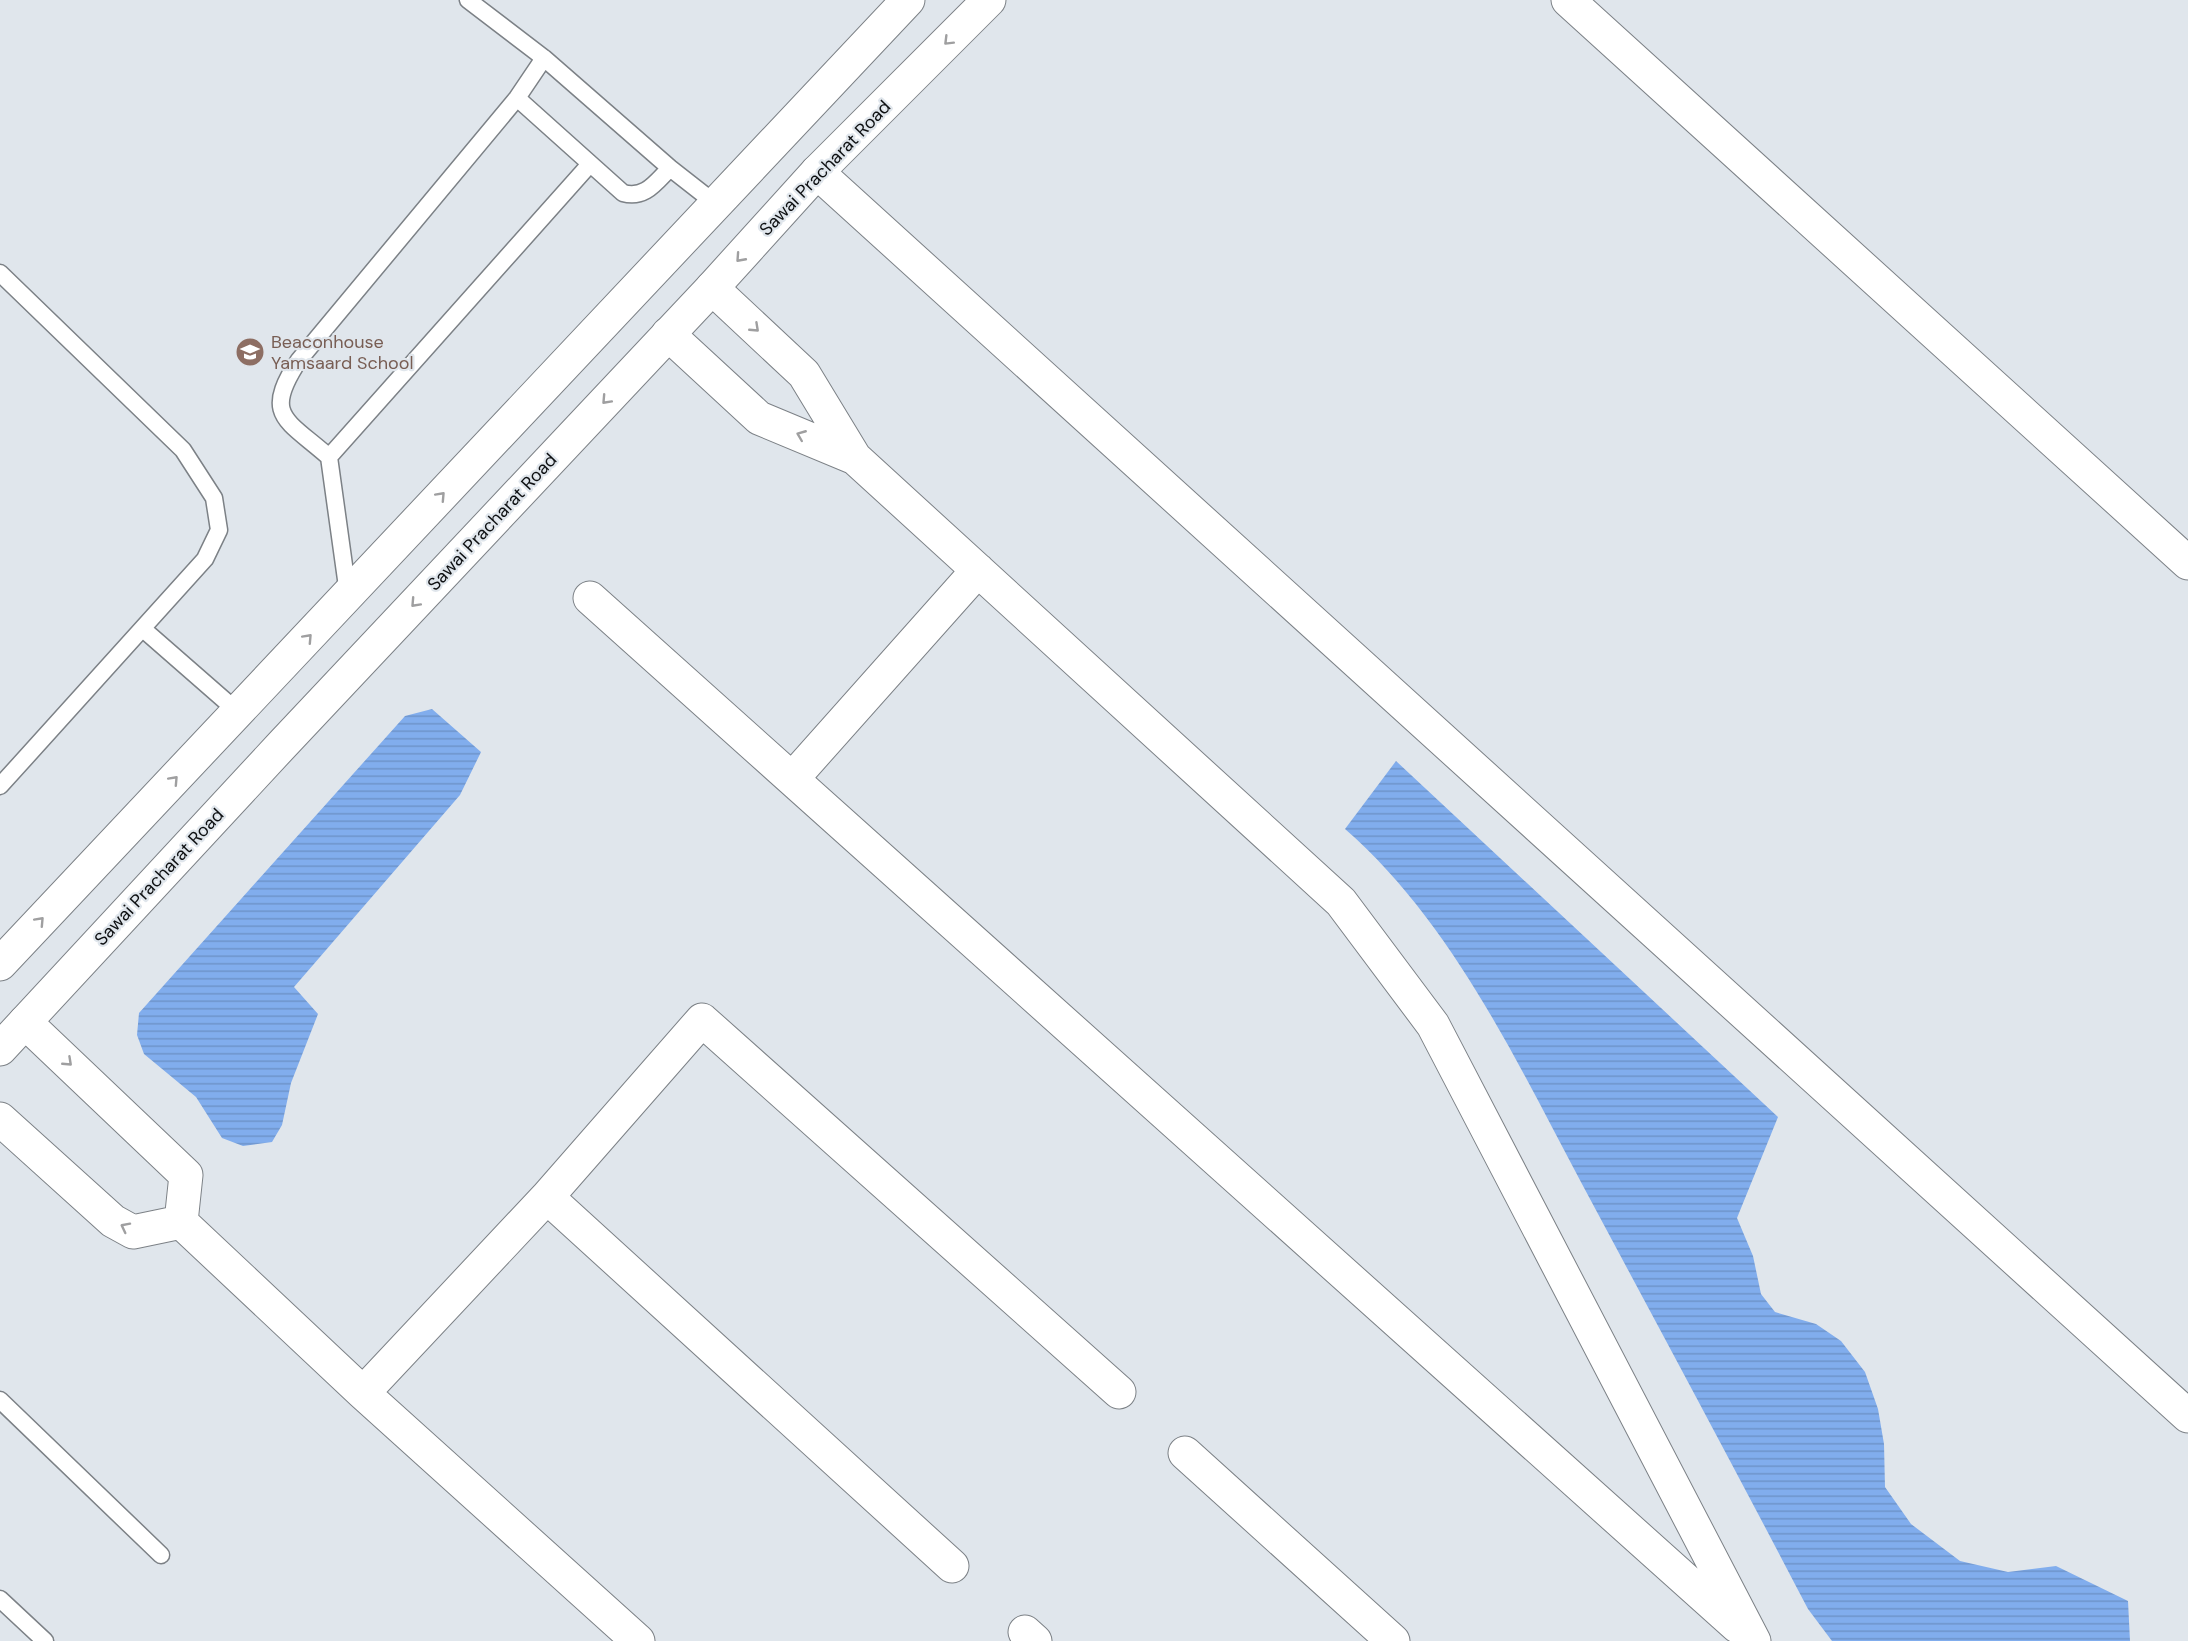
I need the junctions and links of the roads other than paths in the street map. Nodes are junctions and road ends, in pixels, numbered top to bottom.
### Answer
1 (468, 0) edge
2 (908, 0) edge
3 (989, 0) edge
4 (1568, 0) edge
5 (544, 58) junction
6 (517, 98) junction
7 (590, 164) junction
8 (670, 168) junction
9 (817, 172) junction
10 (716, 204) junction
11 (0, 273) edge
12 (712, 288) junction
13 (668, 334) junction
14 (329, 457) junction
15 (855, 458) junction
16 (2188, 563) edge
17 (978, 570) junction
18 (348, 594) junction
19 (590, 598) dead end
20 (142, 629) junction
21 (238, 712) junction
22 (792, 779) junction
23 (0, 786) edge
24 (0, 964) edge
25 (25, 1022) junction
26 (0, 1049) edge
27 (0, 1119) edge
28 (547, 1197) junction
29 (181, 1222) junction
30 (1119, 1392) dead end
31 (363, 1393) junction
32 (0, 1400) edge
33 (2188, 1416) edge
34 (1185, 1453) dead end
35 (161, 1555) dead end
36 (952, 1566) dead end
37 (0, 1599) edge
38 (1753, 1640) edge
39 (45, 1641) edge
40 (638, 1641) edge
41 (1393, 1641) edge

1 - 5 lane
2 - 10 street
3 -> 9 street, Sawai Pracharat Road
4 - 16 street
5 - 6 lane
5 - 8 lane
6 - 7 lane
6 - 14 lane
7 - 8 lane
7 - 14 lane
8 - 10 lane
9 -> 12 street, Sawai Pracharat Road
9 - 33 street
18 -> 10 street
11 - 20 lane
12 - 13 street, Sawai Pracharat Road
12 -> 15 street
15 -> 13 street
13 -> 25 street, Sawai Pracharat Road
14 - 18 lane
15 - 17 street
17 - 22 street
17 - 38 street
21 -> 18 street
19 - 22 street
20 - 21 lane
20 - 23 lane
24 -> 21 street
22 - 38 street
25 - 26 street, Sawai Pracharat Road
25 -> 29 street
29 -> 27 street
28 - 30 street
28 - 31 street
28 - 36 street
29 - 31 street
31 - 40 street
32 - 35 lane
34 - 41 street
37 - 39 lane

